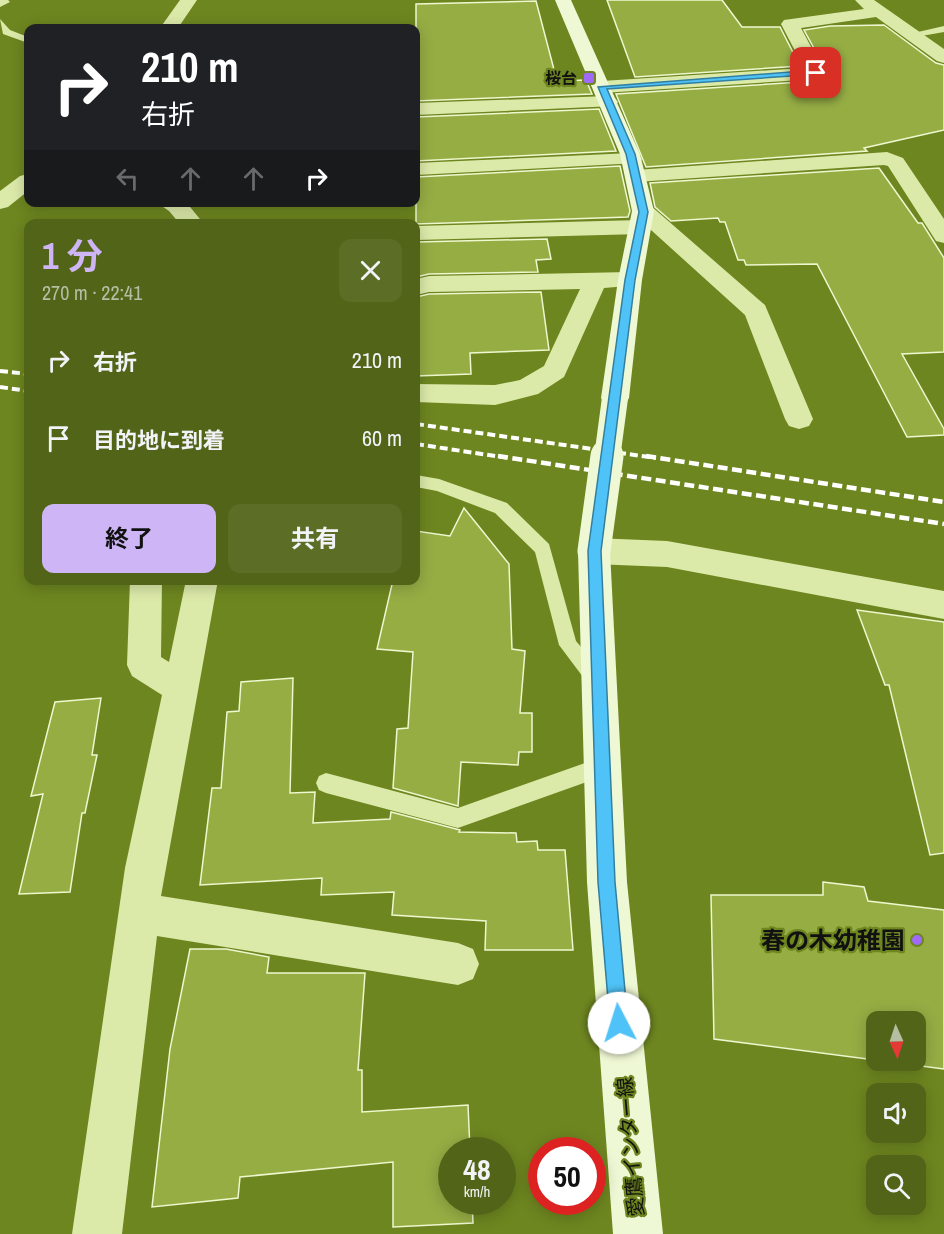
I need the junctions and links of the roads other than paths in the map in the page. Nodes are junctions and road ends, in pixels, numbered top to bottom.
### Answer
1 (189, 0) edge
2 (563, 0) edge
3 (870, 6) edge
4 (0, 22) edge
5 (172, 24) edge
6 (944, 29) edge
7 (910, 35) junction
8 (24, 39) edge
9 (944, 57) edge
10 (605, 94) junction
11 (420, 109) edge
12 (634, 168) junction
13 (420, 169) edge
14 (24, 184) edge
15 (0, 202) edge
16 (178, 207) edge
17 (189, 219) edge
18 (642, 219) junction
19 (420, 233) edge
20 (944, 236) edge
21 (630, 280) junction
22 (596, 281) junction
23 (420, 286) edge
24 (420, 393) edge
25 (799, 419) dead end
26 (420, 482) edge
27 (594, 551) junction
28 (146, 585) edge
29 (207, 585) edge
30 (944, 605) edge
31 (599, 683) junction
32 (181, 688) junction
33 (602, 767) junction
34 (326, 783) dead end
35 (140, 914) junction
36 (458, 964) dead end
37 (97, 1234) edge
38 (638, 1234) edge

1 - 5 street
2 - 10 main road, 愛鷹インター線
3 - 7 street
3 - 10 street
4 - 8 lane
6 - 7 lane
7 - 9 street
10 - 11 street
10 - 12 main road, 愛鷹インター線
12 - 13 street
12 - 18 main road, 愛鷹インター線
12 - 20 street
14 - 15 street
16 - 17 street
18 - 19 street
18 - 21 main road, 愛鷹インター線
18 - 25 street
21 - 22 street
21 - 27 main road, 愛鷹インター線, bridge
22 - 23 street
22 - 24 street
26 - 31 lane
27 - 30 street
27 - 31 main road, 愛鷹インター線
28 - 32 street
29 - 32 street
31 - 33 main road, 愛鷹インター線
32 - 35 street
33 - 34 lane
33 - 38 main road, 愛鷹インター線
35 - 36 street
35 - 37 street

